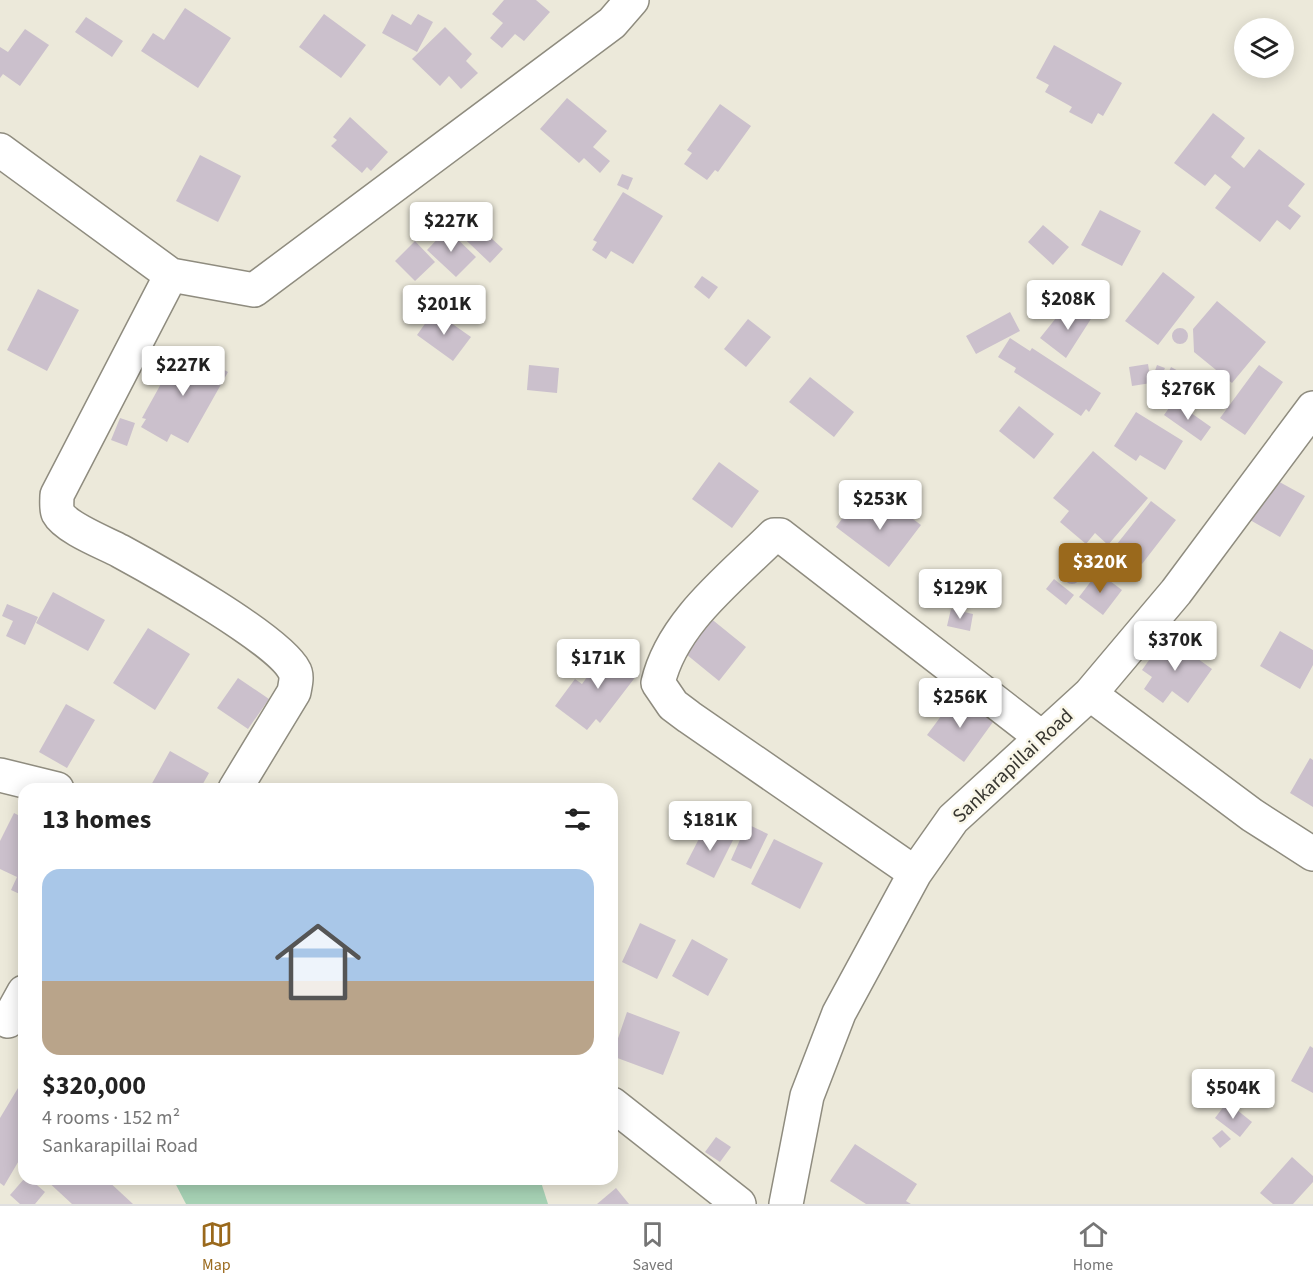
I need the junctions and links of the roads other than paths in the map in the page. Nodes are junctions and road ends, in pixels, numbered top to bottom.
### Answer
1 (632, 0) edge
2 (0, 150) edge
3 (171, 275) junction
4 (1313, 408) edge
5 (1090, 694) junction
6 (1041, 737) junction
7 (0, 775) edge
8 (33, 783) edge
9 (239, 783) edge
10 (1313, 854) edge
11 (915, 873) junction
12 (18, 1003) edge
13 (8, 1021) dead end
14 (618, 1109) edge
15 (739, 1204) edge
16 (786, 1204) edge

1 - 3 street
2 - 3 street
3 - 9 street
4 - 5 street, Sankarapillai Road
5 - 6 street, Sankarapillai Road
5 - 10 street
6 - 11 street, Sankarapillai Road
6 - 11 street
7 - 8 street
11 - 16 street, Sankarapillai Road
12 - 13 street
14 - 15 street

